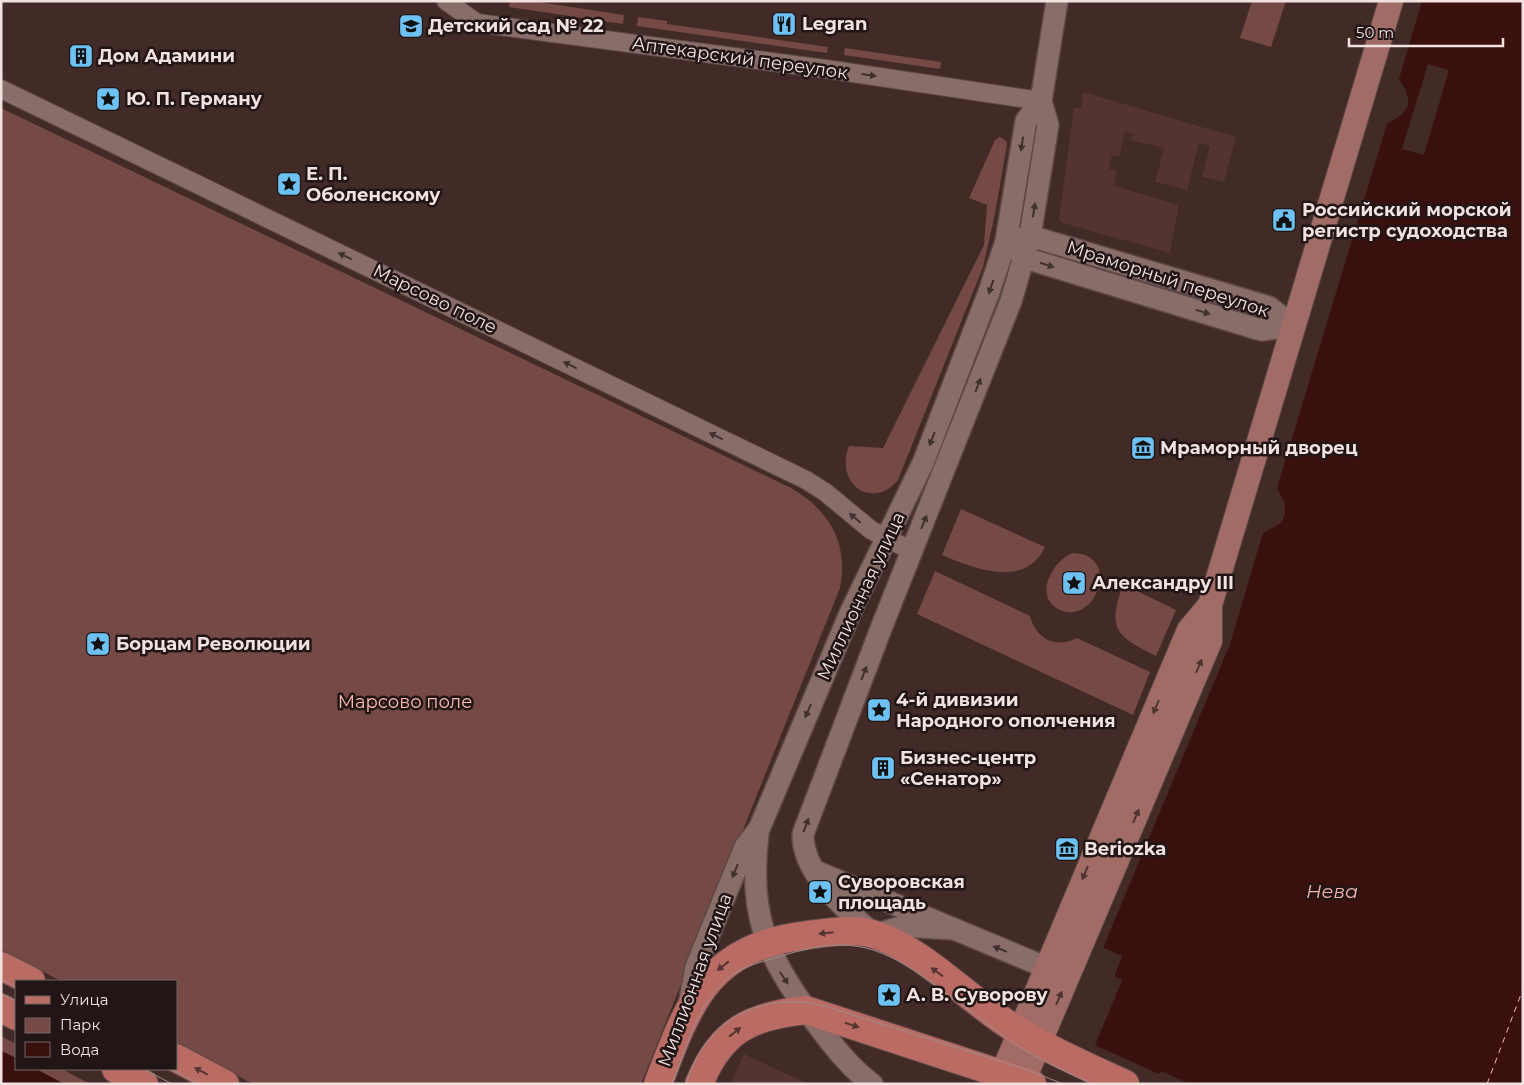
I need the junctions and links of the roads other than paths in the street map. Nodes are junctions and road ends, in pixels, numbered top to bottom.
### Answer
1 (446, 1) edge
2 (1057, 1) edge
3 (1391, 1) edge
4 (1, 88) edge
5 (1041, 101) junction
6 (1030, 236) junction
7 (1006, 241) junction
8 (1025, 258) junction
9 (1293, 326) junction
10 (886, 539) junction
11 (912, 551) junction
12 (1210, 605) junction
13 (759, 829) junction
14 (814, 870) junction
15 (952, 929) junction
16 (874, 935) junction
17 (767, 945) junction
18 (1, 966) edge
19 (1045, 967) junction
20 (29, 980) edge
21 (1, 1008) edge
22 (688, 1008) junction
23 (806, 1010) junction
24 (15, 1015) edge
25 (1030, 1037) junction
26 (178, 1059) edge
27 (118, 1070) edge
28 (702, 1077) edge
29 (1016, 1081) edge
30 (144, 1084) edge
31 (225, 1084) edge
32 (658, 1084) edge
33 (872, 1084) edge
34 (1126, 1084) edge

1 -> 5 street, Аптекарский переулок
2 - 5 street, Миллионная улица
3 - 9 main road
10 -> 4 street, Марсово поле
6 -> 5 street, Миллионная улица
5 -> 7 street, Миллионная улица
6 - 7 street, Мраморный переулок
6 - 8 street, Миллионная улица
6 - 9 street, Мраморный переулок
7 - 8 street, Мраморный переулок
7 -> 10 street, Миллионная улица
8 -> 9 street, Мраморный переулок
11 -> 8 street, Миллионная улица
9 - 12 main road
10 - 11 street, Марсово поле
10 -> 13 street, Миллионная улица
14 -> 11 street, Миллионная улица
12 -> 19 main road
25 -> 12 main road
13 - 17 street
13 -> 22 street, Миллионная улица
14 - 15 street
14 - 16 street
15 - 16 street
19 -> 15 street
16 -> 17 main road
25 -> 16 main road
17 -> 22 main road
17 -> 23 street
18 - 20 main road
19 - 25 main road
21 - 24 main road
22 - 32 main road, Миллионная улица
28 -> 23 main road
23 -> 29 main road
23 - 33 street
25 - 29 main road
25 - 34 main road
31 -> 26 main road
27 - 30 main road

